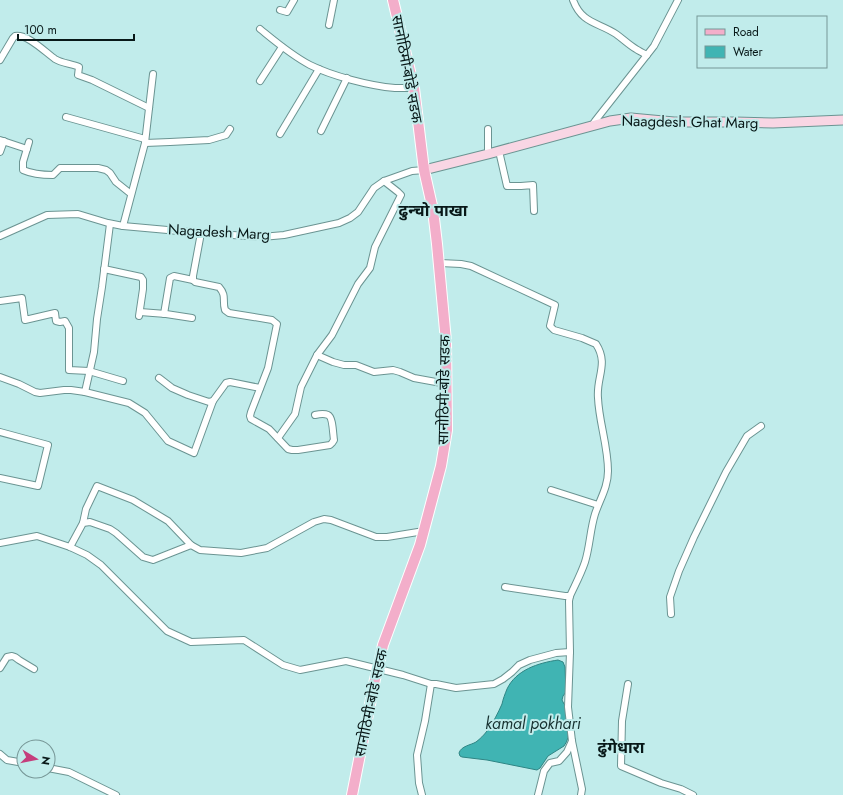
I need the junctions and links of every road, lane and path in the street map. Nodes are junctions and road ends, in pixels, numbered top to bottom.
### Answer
1 (294, 0) edge
2 (334, 0) edge
3 (393, 0) edge
4 (573, 0) edge
5 (678, 0) edge
6 (280, 10) dead end
7 (329, 25) dead end
8 (260, 28) dead end
9 (282, 47) junction
10 (647, 55) junction
11 (0, 60) edge
12 (319, 69) junction
13 (153, 74) dead end
14 (347, 78) junction
15 (260, 81) dead end
16 (414, 88) junction
17 (149, 108) junction
18 (66, 117) dead end
19 (843, 120) edge
20 (592, 126) junction
21 (230, 129) dead end
22 (488, 129) dead end
23 (321, 131) dead end
24 (280, 134) dead end
25 (2, 140) edge
26 (145, 141) junction
27 (29, 142) dead end
28 (27, 149) junction
29 (498, 151) junction
30 (0, 152) edge
31 (488, 154) junction
32 (424, 170) junction
33 (384, 181) junction
34 (131, 194) junction
35 (534, 211) dead end
36 (110, 224) junction
37 (123, 226) junction
38 (201, 233) junction
39 (0, 236) edge
40 (440, 263) junction
41 (104, 269) junction
42 (193, 280) junction
43 (0, 301) edge
44 (164, 314) junction
45 (192, 318) dead end
46 (317, 355) junction
47 (89, 371) junction
48 (0, 377) edge
49 (158, 378) dead end
50 (122, 381) dead end
51 (447, 384) junction
52 (260, 388) junction
53 (85, 392) junction
54 (213, 402) junction
55 (315, 415) dead end
56 (761, 426) dead end
57 (0, 432) edge
58 (278, 438) junction
59 (0, 478) edge
60 (551, 490) dead end
61 (598, 505) junction
62 (83, 523) junction
63 (424, 531) junction
64 (0, 542) edge
65 (191, 545) junction
66 (70, 547) junction
67 (505, 587) dead end
68 (570, 596) junction
69 (671, 614) dead end
70 (570, 652) junction
71 (0, 668) edge
72 (378, 668) junction
73 (34, 669) dead end
74 (431, 684) junction
75 (628, 684) dead end
76 (572, 741) junction
77 (0, 754) edge
78 (16, 762) edge
79 (56, 770) edge
80 (116, 795) edge
81 (352, 795) edge
82 (422, 795) edge
83 (538, 795) edge
84 (581, 795) edge
85 (693, 795) edge

1 - 6 street
2 - 7 street
3 - 16 main road, सानोठिमी-बोडे सडक
4 - 10 street
5 - 10 street
8 - 9 street
9 - 12 street
9 - 15 street
10 - 20 street
11 - 17 street
12 - 14 street
12 - 24 street
13 - 17 street
14 - 16 street
14 - 23 street
16 - 32 main road, सानोठिमी-बोडे सडक
17 - 26 street
18 - 26 street
19 - 20 street, Naagdesh Ghat Marg
20 - 29 street, Naagdesh Ghat Marg
21 - 26 street
22 - 31 street
25 - 28 street
25 - 30 street
26 - 34 street
27 - 28 street
28 - 34 street
29 - 31 street, Naagdesh Ghat Marg
29 - 35 street
31 - 32 street, Naagdesh Ghat Marg
32 - 33 street, Nagadesh Marg
32 - 40 main road, सानोठिमी-बोडे सडक
33 - 38 street, Nagadesh Marg
33 - 46 street
34 - 37 street
36 - 37 street, Nagadesh Marg
36 - 39 street, Nagadesh Marg
36 - 41 street
37 - 38 street, Nagadesh Marg
38 - 42 street
40 - 51 main road, सानोठिमी-बोडे सडक
40 - 61 street
41 - 44 street
41 - 47 street
42 - 44 street
42 - 52 street
43 - 47 street
44 - 45 street
46 - 51 street
46 - 58 street
47 - 50 street
47 - 53 street
48 - 53 street
49 - 54 street
51 - 63 main road, सानोठिमी-बोडे सडक
52 - 54 street
52 - 58 street
53 - 54 street
55 - 58 street
56 - 69 street
57 - 59 street
60 - 61 street
61 - 68 street
62 - 65 street
62 - 65 street
62 - 66 street
63 - 65 street
63 - 72 main road, सानोठिमी-बोडे सडक
64 - 66 street
66 - 72 street
67 - 68 street
68 - 70 street
70 - 74 street
70 - 76 street
71 - 73 street
72 - 74 street
72 - 81 main road, सानोठिमी-बोडे सडक
74 - 82 street
75 - 85 street
76 - 83 street
76 - 84 street
77 - 78 street
79 - 80 street

